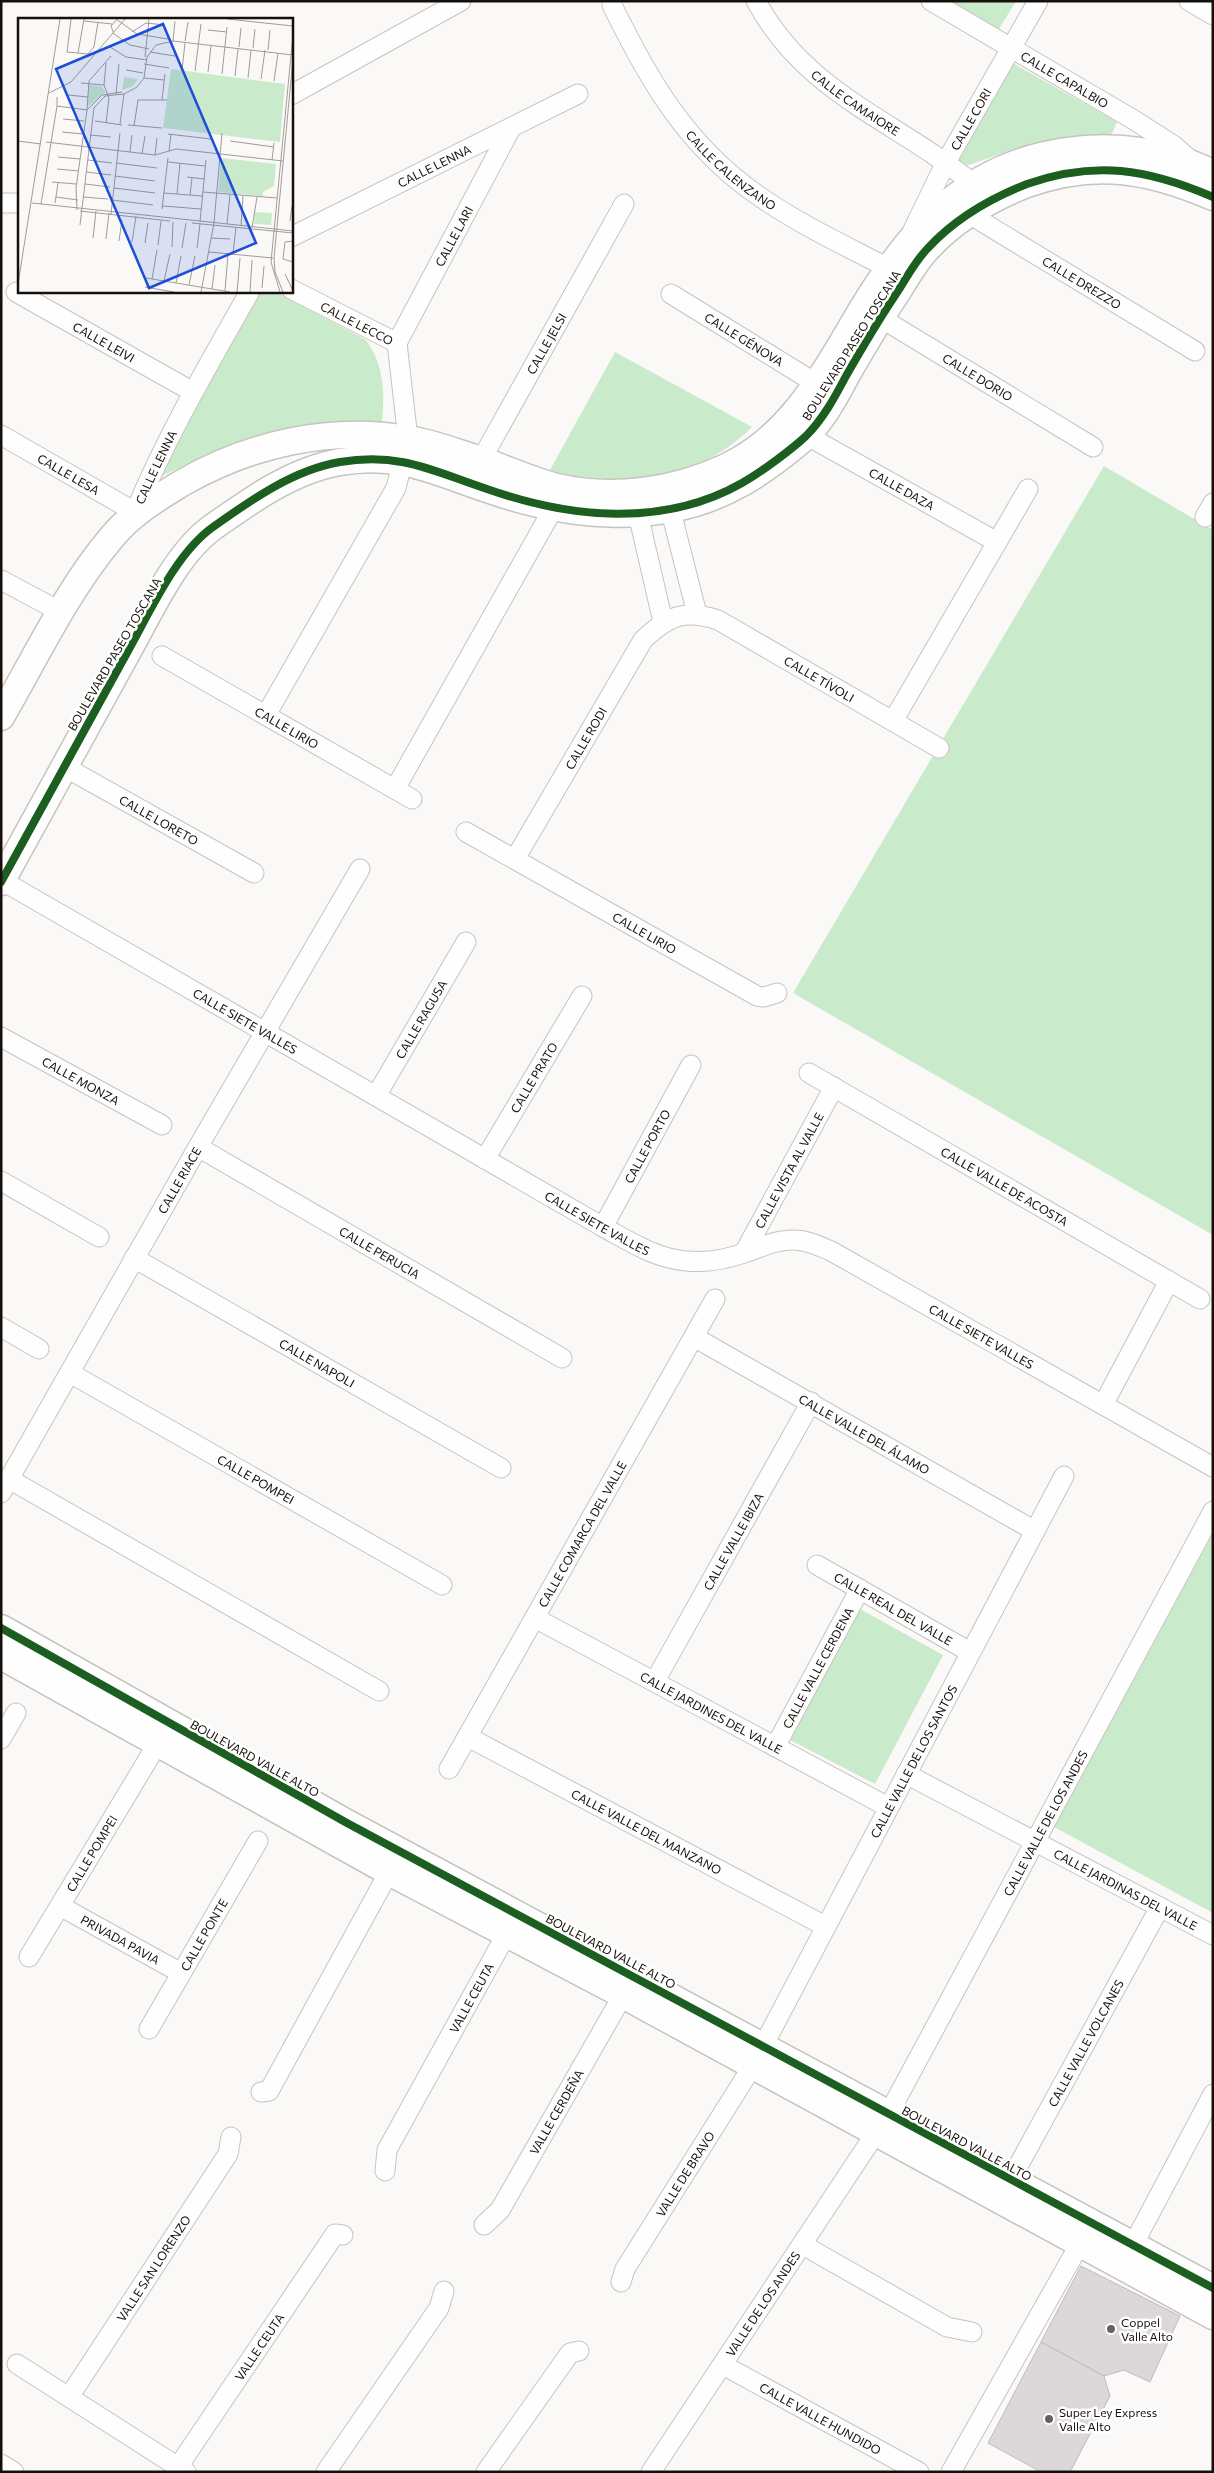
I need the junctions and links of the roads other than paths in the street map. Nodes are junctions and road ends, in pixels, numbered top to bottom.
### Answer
1 (461, 1) edge
2 (756, 1) edge
3 (931, 1) edge
4 (1038, 1) edge
5 (1189, 1) edge
6 (612, 5) dead end
7 (1213, 15) edge
8 (1010, 49) junction
9 (292, 94) edge
10 (578, 94) dead end
11 (511, 128) junction
12 (946, 162) junction
13 (1203, 168) edge
14 (972, 184) junction
15 (1213, 197) edge
16 (1, 203) edge
17 (18, 203) edge
18 (624, 204) dead end
19 (969, 214) junction
20 (292, 237) edge
21 (908, 240) junction
22 (897, 273) junction
23 (292, 290) edge
24 (16, 292) dead end
25 (249, 292) edge
26 (671, 294) dead end
27 (872, 312) junction
28 (397, 343) junction
29 (1195, 351) dead end
30 (817, 384) junction
31 (193, 392) junction
32 (1, 434) edge
33 (806, 436) junction
34 (1093, 447) dead end
35 (406, 450) junction
36 (481, 460) junction
37 (468, 482) junction
38 (1028, 488) dead end
39 (668, 499) junction
40 (636, 503) junction
41 (554, 509) junction
42 (135, 512) junction
43 (997, 542) junction
44 (1, 580) edge
45 (61, 612) junction
46 (697, 614) junction
47 (663, 622) junction
48 (162, 656) dead end
49 (266, 715) junction
50 (1, 716) edge
51 (893, 721) junction
52 (940, 748) dead end
53 (63, 766) junction
54 (395, 789) junction
55 (412, 799) dead end
56 (466, 832) dead end
57 (515, 859) junction
58 (360, 869) dead end
59 (254, 873) dead end
60 (2, 881) edge
61 (466, 942) dead end
62 (777, 993) dead end
63 (582, 996) dead end
64 (265, 1032) junction
65 (1, 1037) edge
66 (691, 1065) dead end
67 (809, 1073) dead end
68 (834, 1087) junction
69 (376, 1096) junction
70 (162, 1125) dead end
71 (198, 1147) junction
72 (485, 1159) junction
73 (1, 1181) edge
74 (602, 1227) junction
75 (98, 1237) dead end
76 (744, 1253) junction
77 (134, 1258) junction
78 (1169, 1281) junction
79 (714, 1299) dead end
80 (1200, 1299) dead end
81 (1, 1327) edge
82 (694, 1337) junction
83 (39, 1349) dead end
84 (562, 1358) dead end
85 (70, 1373) junction
86 (811, 1402) junction
87 (1103, 1405) junction
88 (1213, 1467) edge
89 (501, 1468) dead end
90 (1064, 1476) dead end
91 (5, 1486) edge
92 (1213, 1511) edge
93 (1035, 1531) junction
94 (817, 1565) dead end
95 (442, 1585) dead end
96 (860, 1589) junction
97 (535, 1618) junction
98 (1, 1628) edge
99 (970, 1652) junction
100 (1, 1656) edge
101 (655, 1681) junction
102 (379, 1691) dead end
103 (16, 1712) dead end
104 (164, 1733) junction
105 (468, 1737) junction
106 (1, 1739) edge
107 (775, 1747) junction
108 (449, 1769) dead end
109 (906, 1774) junction
110 (888, 1807) junction
111 (258, 1841) dead end
112 (1034, 1841) junction
113 (389, 1872) junction
114 (60, 1906) junction
115 (1160, 1907) junction
116 (825, 1926) junction
117 (507, 1933) junction
118 (1213, 1935) edge
119 (29, 1957) dead end
120 (181, 1973) junction
121 (624, 1995) junction
122 (149, 2029) dead end
123 (758, 2056) junction
124 (261, 2092) dead end
125 (1213, 2094) edge
126 (882, 2124) junction
127 (231, 2137) dead end
128 (385, 2171) dead end
129 (1011, 2179) junction
130 (484, 2225) dead end
131 (1086, 2234) junction
132 (343, 2235) dead end
133 (803, 2245) junction
134 (1134, 2245) junction
135 (621, 2282) dead end
136 (1213, 2288) edge
137 (444, 2291) dead end
138 (1213, 2316) edge
139 (972, 2332) dead end
140 (579, 2351) dead end
141 (18, 2364) dead end
142 (723, 2365) junction
143 (69, 2397) junction
144 (1, 2464) edge
145 (899, 2467) edge
146 (182, 2469) edge
147 (14, 2472) edge
148 (326, 2472) edge
149 (486, 2472) edge
150 (651, 2472) edge
151 (919, 2472) edge
152 (951, 2472) edge

1 - 9 street
2 - 12 street, CALLE CAMAIORE
3 - 8 street, CALLE CAPALBIO
4 - 8 street, CALLE CORI
5 - 7 street
6 - 22 street, CALLE CALENZANO
8 - 12 street, CALLE CORI
8 - 13 street, CALLE CAPALBIO
10 - 11 street, CALLE LENNA
11 - 20 street, CALLE LENNA
11 - 28 street, CALLE LARI
12 - 14 street, CALLE CAMAIORE
12 - 21 street, CALLE CORI
13 - 14 street, BOULEVARD PASEO TOSCANA
14 - 21 street, BOULEVARD PASEO TOSCANA
15 - 19 street, BOULEVARD PASEO TOSCANA
16 - 17 street
18 - 36 street, CALLE JELSI
19 - 22 street, BOULEVARD PASEO TOSCANA
19 - 29 street, CALLE DREZZO
21 - 22 street, BOULEVARD PASEO TOSCANA
22 - 27 street, BOULEVARD PASEO TOSCANA
23 - 28 street, CALLE LECCO
24 - 31 street, CALLE LEIVI
25 - 31 street, CALLE LENNA
26 - 30 street, CALLE GÉNOVA
27 - 30 street, BOULEVARD PASEO TOSCANA
27 - 33 street, BOULEVARD PASEO TOSCANA
27 - 34 street, CALLE DORIO
28 - 35 street, CALLE LECCO
30 - 39 street, BOULEVARD PASEO TOSCANA
31 - 42 street, CALLE LENNA
32 - 42 street, CALLE LESA
33 - 39 street, BOULEVARD PASEO TOSCANA
33 - 43 street, CALLE DAZA
35 - 36 street, BOULEVARD PASEO TOSCANA
35 - 37 street, BOULEVARD PASEO TOSCANA
35 - 42 street, BOULEVARD PASEO TOSCANA
35 - 49 street
35 - 53 street, BOULEVARD PASEO TOSCANA
36 - 37 street, CALLE JELSI
36 - 40 street, BOULEVARD PASEO TOSCANA
37 - 41 street, BOULEVARD PASEO TOSCANA
38 - 43 street
39 - 40 street, BOULEVARD PASEO TOSCANA
39 - 46 street
40 - 41 street, BOULEVARD PASEO TOSCANA
40 - 47 street
41 - 54 street
42 - 45 street, BOULEVARD PASEO TOSCANA
43 - 51 street
44 - 45 street
45 - 50 street, BOULEVARD PASEO TOSCANA
46 - 47 street
46 - 51 street, CALLE TÍVOLI
47 - 57 street, CALLE RODI
48 - 49 street, CALLE LIRIO
49 - 54 street, CALLE LIRIO
51 - 52 street, CALLE TÍVOLI
53 - 59 street, CALLE LORETO
53 - 60 street, BOULEVARD PASEO TOSCANA
54 - 55 street, CALLE LIRIO
56 - 57 street, CALLE LIRIO
57 - 62 street, CALLE LIRIO
58 - 64 street, CALLE RIACE
60 - 64 street, CALLE SIETE VALLES
61 - 69 street, CALLE RAGUSA
63 - 72 street, CALLE PRATO
64 - 69 street, CALLE SIETE VALLES
64 - 71 street, CALLE RIACE
65 - 70 street, CALLE MONZA
66 - 74 street, CALLE PORTO
67 - 68 street, CALLE VALLE DE ACOSTA
68 - 76 street, CALLE VISTA AL VALLE
68 - 78 street, CALLE VALLE DE ACOSTA
69 - 72 street, CALLE SIETE VALLES
71 - 77 street, CALLE RIACE
71 - 84 street, CALLE PERUCIA
72 - 74 street, CALLE SIETE VALLES
73 - 75 street
74 - 76 street, CALLE SIETE VALLES
76 - 87 street, CALLE SIETE VALLES
77 - 85 street, CALLE RIACE
77 - 89 street, CALLE NAPOLI
78 - 80 street, CALLE VALLE DE ACOSTA
78 - 87 street
79 - 82 street, CALLE COMARCA DEL VALLE
81 - 83 street
82 - 86 street, CALLE VALLE DEL ÁLAMO
82 - 97 street, CALLE COMARCA DEL VALLE
85 - 91 street, CALLE RIACE
85 - 95 street, CALLE POMPEI
86 - 93 street, CALLE VALLE DEL ÁLAMO
86 - 101 street, CALLE VALLE IBIZA
87 - 88 street, CALLE SIETE VALLES
90 - 93 street, CALLE VALLE DE LOS SANTOS
91 - 102 street
92 - 112 street, CALLE VALLE DE LOS ANDES
93 - 99 street, CALLE VALLE DE LOS SANTOS
94 - 96 street, CALLE REAL DEL VALLE
96 - 99 street, CALLE REAL DEL VALLE
96 - 107 street, CALLE VALLE CERDENA
97 - 101 street, CALLE JARDINES DEL VALLE
97 - 105 street, CALLE COMARCA DEL VALLE
98 - 104 street, BOULEVARD VALLE ALTO
99 - 109 street, CALLE VALLE DE LOS SANTOS
100 - 104 street, BOULEVARD VALLE ALTO
101 - 107 street, CALLE JARDINES DEL VALLE
103 - 106 street
104 - 113 street, BOULEVARD VALLE ALTO
104 - 114 street, CALLE POMPEI
104 - 123 street, BOULEVARD VALLE ALTO
105 - 108 street, CALLE COMARCA DEL VALLE
105 - 116 street, CALLE VALLE DEL MANZANO
107 - 110 street, CALLE JARDINES DEL VALLE
109 - 110 street, CALLE VALLE DE LOS SANTOS
109 - 112 street, CALLE JARDINAS DEL VALLE
110 - 116 street, CALLE VALLE DE LOS SANTOS
111 - 120 street, CALLE PONTE
112 - 115 street, CALLE JARDINAS DEL VALLE
112 - 126 street, CALLE VALLE DE LOS ANDES
113 - 117 street, BOULEVARD VALLE ALTO
113 - 124 street
114 - 119 street, CALLE POMPEI
114 - 120 street, PRIVADA PAVIA
115 - 118 street, CALLE JARDINAS DEL VALLE
115 - 129 street, CALLE VALLE VOLCANES
116 - 123 street, CALLE VALLE DE LOS SANTOS
117 - 121 street, BOULEVARD VALLE ALTO
117 - 128 street, VALLE CEUTA
120 - 122 street, CALLE PONTE
121 - 123 street, BOULEVARD VALLE ALTO
121 - 130 street, VALLE CERDEÑA
123 - 126 street, BOULEVARD VALLE ALTO
123 - 135 street, VALLE DE BRAVO
125 - 134 street
126 - 129 street, BOULEVARD VALLE ALTO
126 - 131 street, BOULEVARD VALLE ALTO
126 - 133 street, VALLE DE LOS ANDES
127 - 143 street, VALLE SAN LORENZO
129 - 131 street, BOULEVARD VALLE ALTO
131 - 134 street, BOULEVARD VALLE ALTO
131 - 138 street, BOULEVARD VALLE ALTO
131 - 152 street
132 - 146 street, VALLE CEUTA
133 - 139 street
133 - 142 street, VALLE DE LOS ANDES
134 - 136 street, BOULEVARD VALLE ALTO
137 - 148 street
140 - 149 street
141 - 143 street
142 - 145 street, CALLE VALLE HUNDIDO
142 - 150 street, VALLE DE LOS ANDES
143 - 146 street
144 - 147 street
145 - 151 street, CALLE VALLE HUNDIDO

